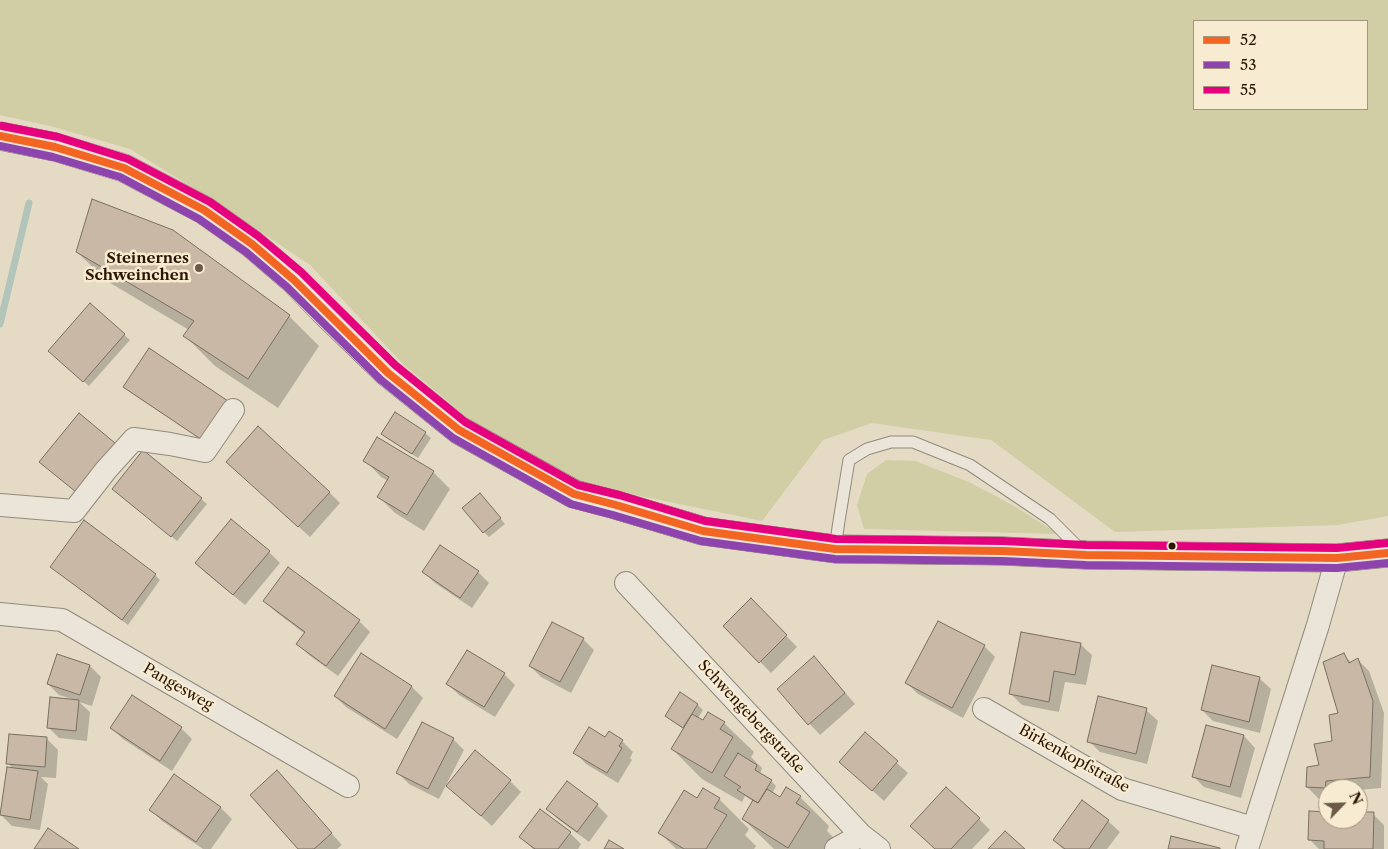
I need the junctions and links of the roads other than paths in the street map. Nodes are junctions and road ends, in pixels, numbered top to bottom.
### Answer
1 (0, 136) edge
2 (233, 410) dead end
3 (0, 505) edge
4 (836, 549) junction
5 (1388, 553) edge
6 (1086, 554) junction
7 (1337, 558) junction
8 (626, 583) dead end
9 (0, 614) edge
10 (984, 709) dead end
11 (348, 786) dead end
12 (861, 835) junction
13 (1250, 839) edge
14 (836, 849) edge
15 (879, 849) edge

1 - 4 main road
2 - 3 street
4 - 6 main road
4 - 6 lane
5 - 7 main road
6 - 7 main road
7 - 13 street, Birkenkopfstraße
8 - 12 street, Schwengebergstraße
9 - 11 street, Pangesweg
10 - 13 street, Birkenkopfstraße
12 - 14 street
12 - 15 street, Schwengebergstraße

